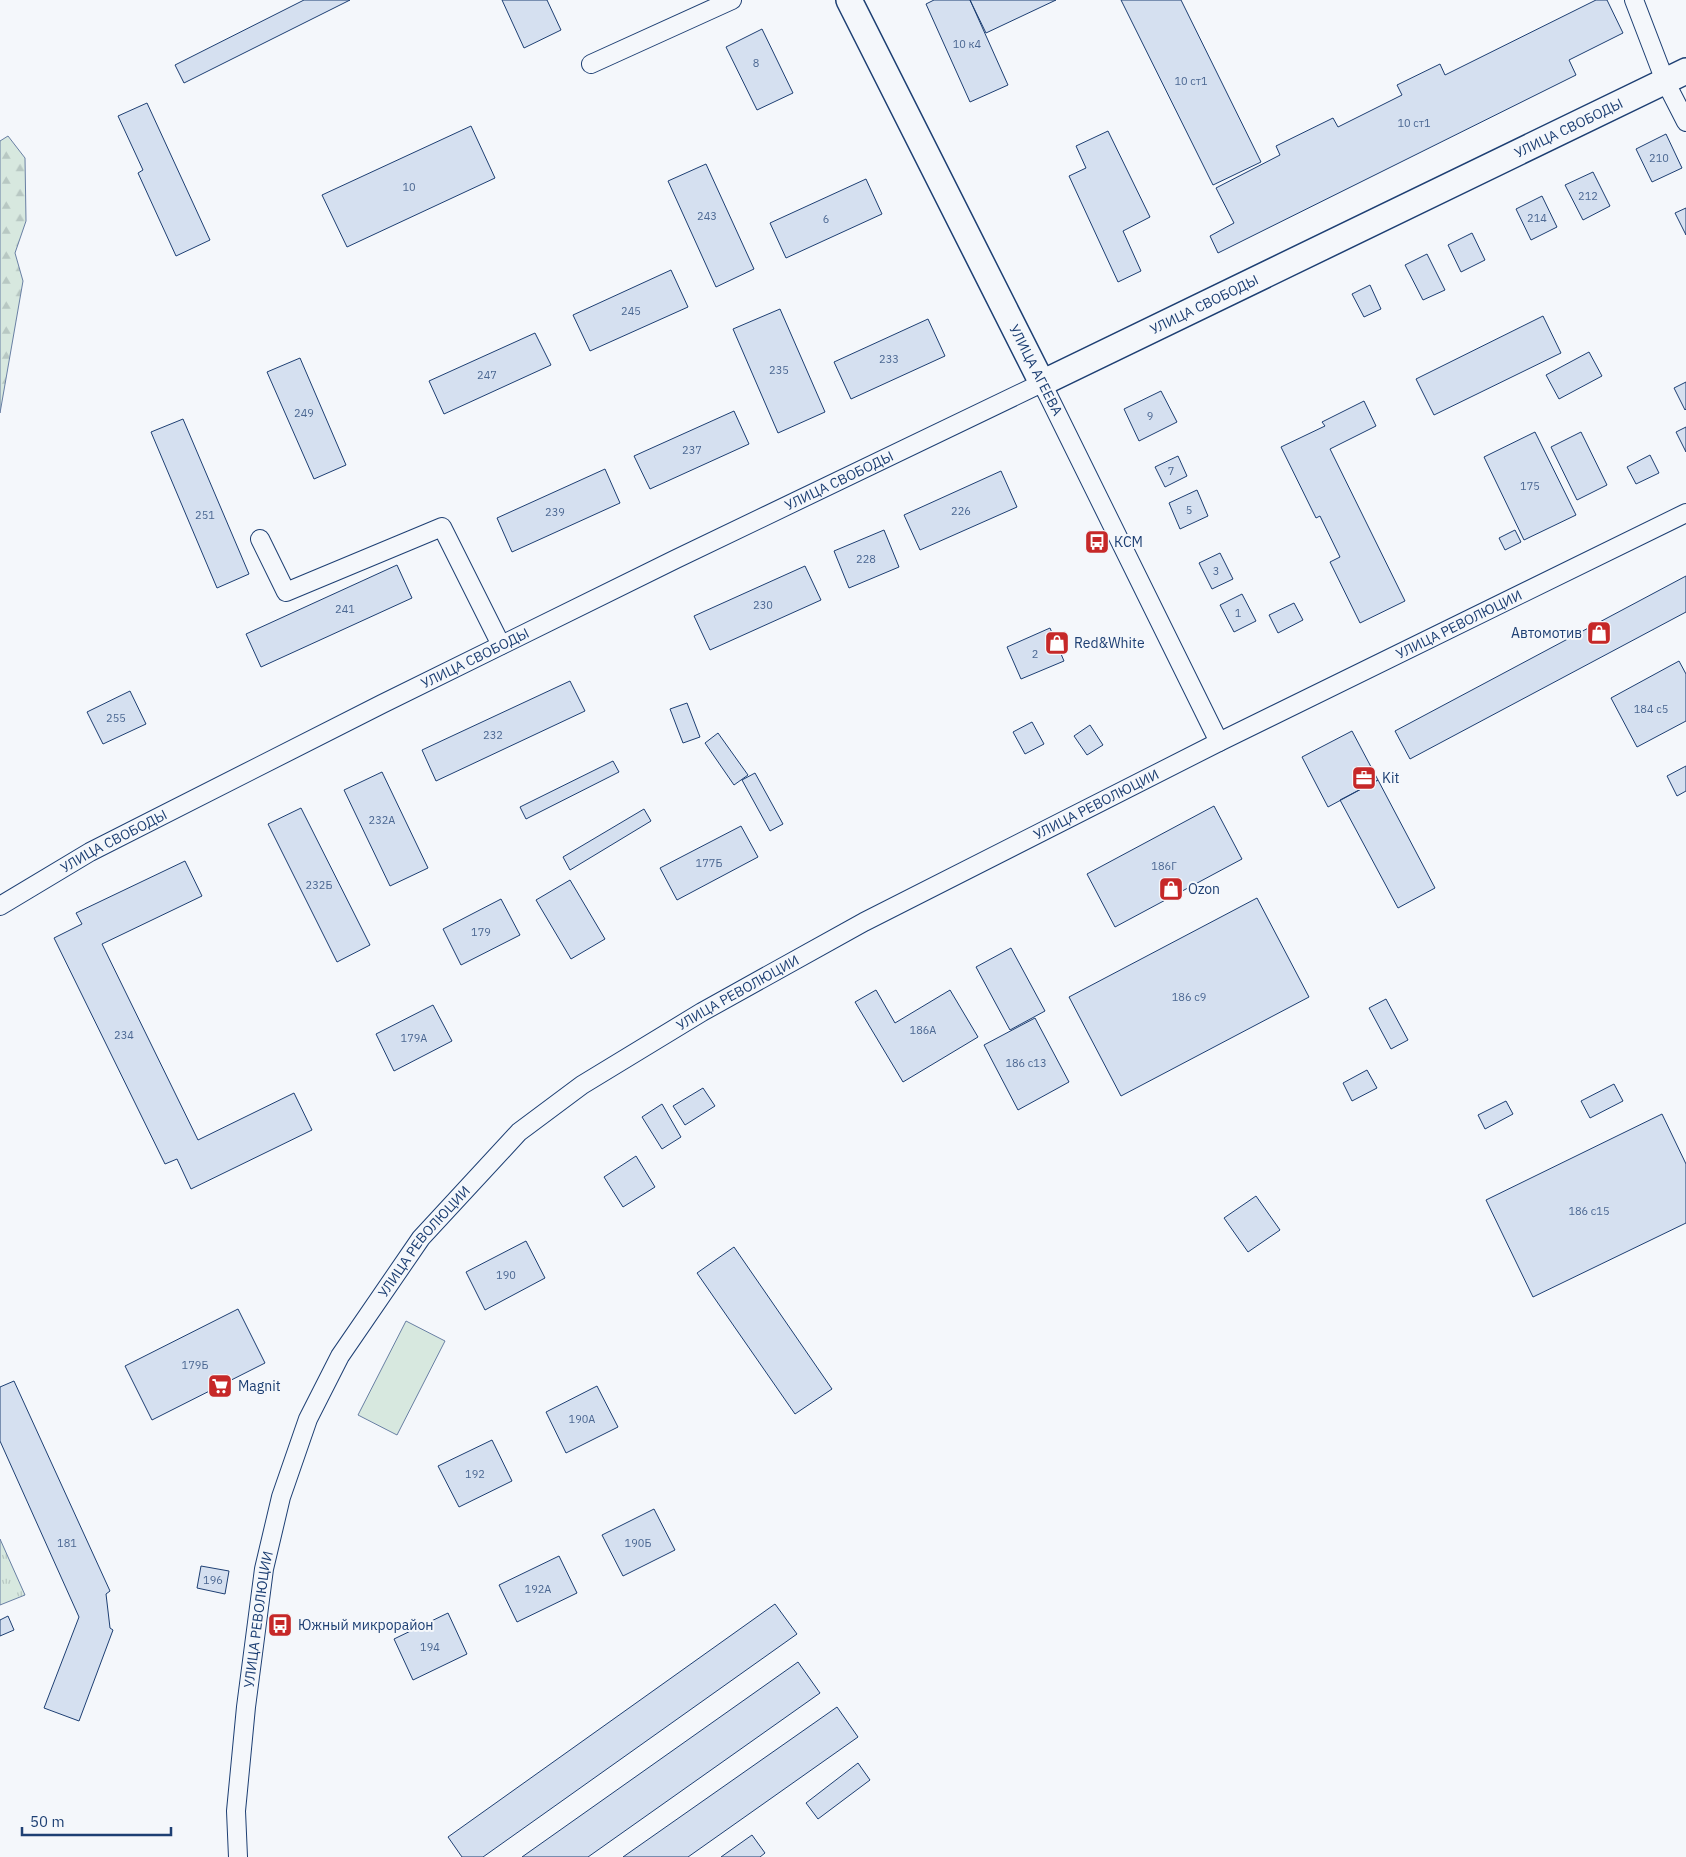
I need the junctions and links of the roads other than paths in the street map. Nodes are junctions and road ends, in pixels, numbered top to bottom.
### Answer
1 (732, 0) edge
2 (849, 0) edge
3 (1634, 0) edge
4 (591, 64) dead end
5 (1676, 76) edge
6 (1686, 122) edge
7 (1042, 383) junction
8 (1686, 513) edge
9 (260, 539) dead end
10 (501, 645) junction
11 (1219, 742) junction
12 (0, 906) edge
13 (238, 1857) edge

1 - 4 street
2 - 7 street, УЛИЦА АГЕЕВА
3 - 5 street
5 - 6 street
5 - 7 street, УЛИЦА СВОБОДЫ
7 - 10 street, УЛИЦА СВОБОДЫ
7 - 11 street, УЛИЦА АГЕЕВА
8 - 11 street, УЛИЦА РЕВОЛЮЦИИ
9 - 10 street
10 - 12 street, УЛИЦА СВОБОДЫ
11 - 13 street, УЛИЦА РЕВОЛЮЦИИ

